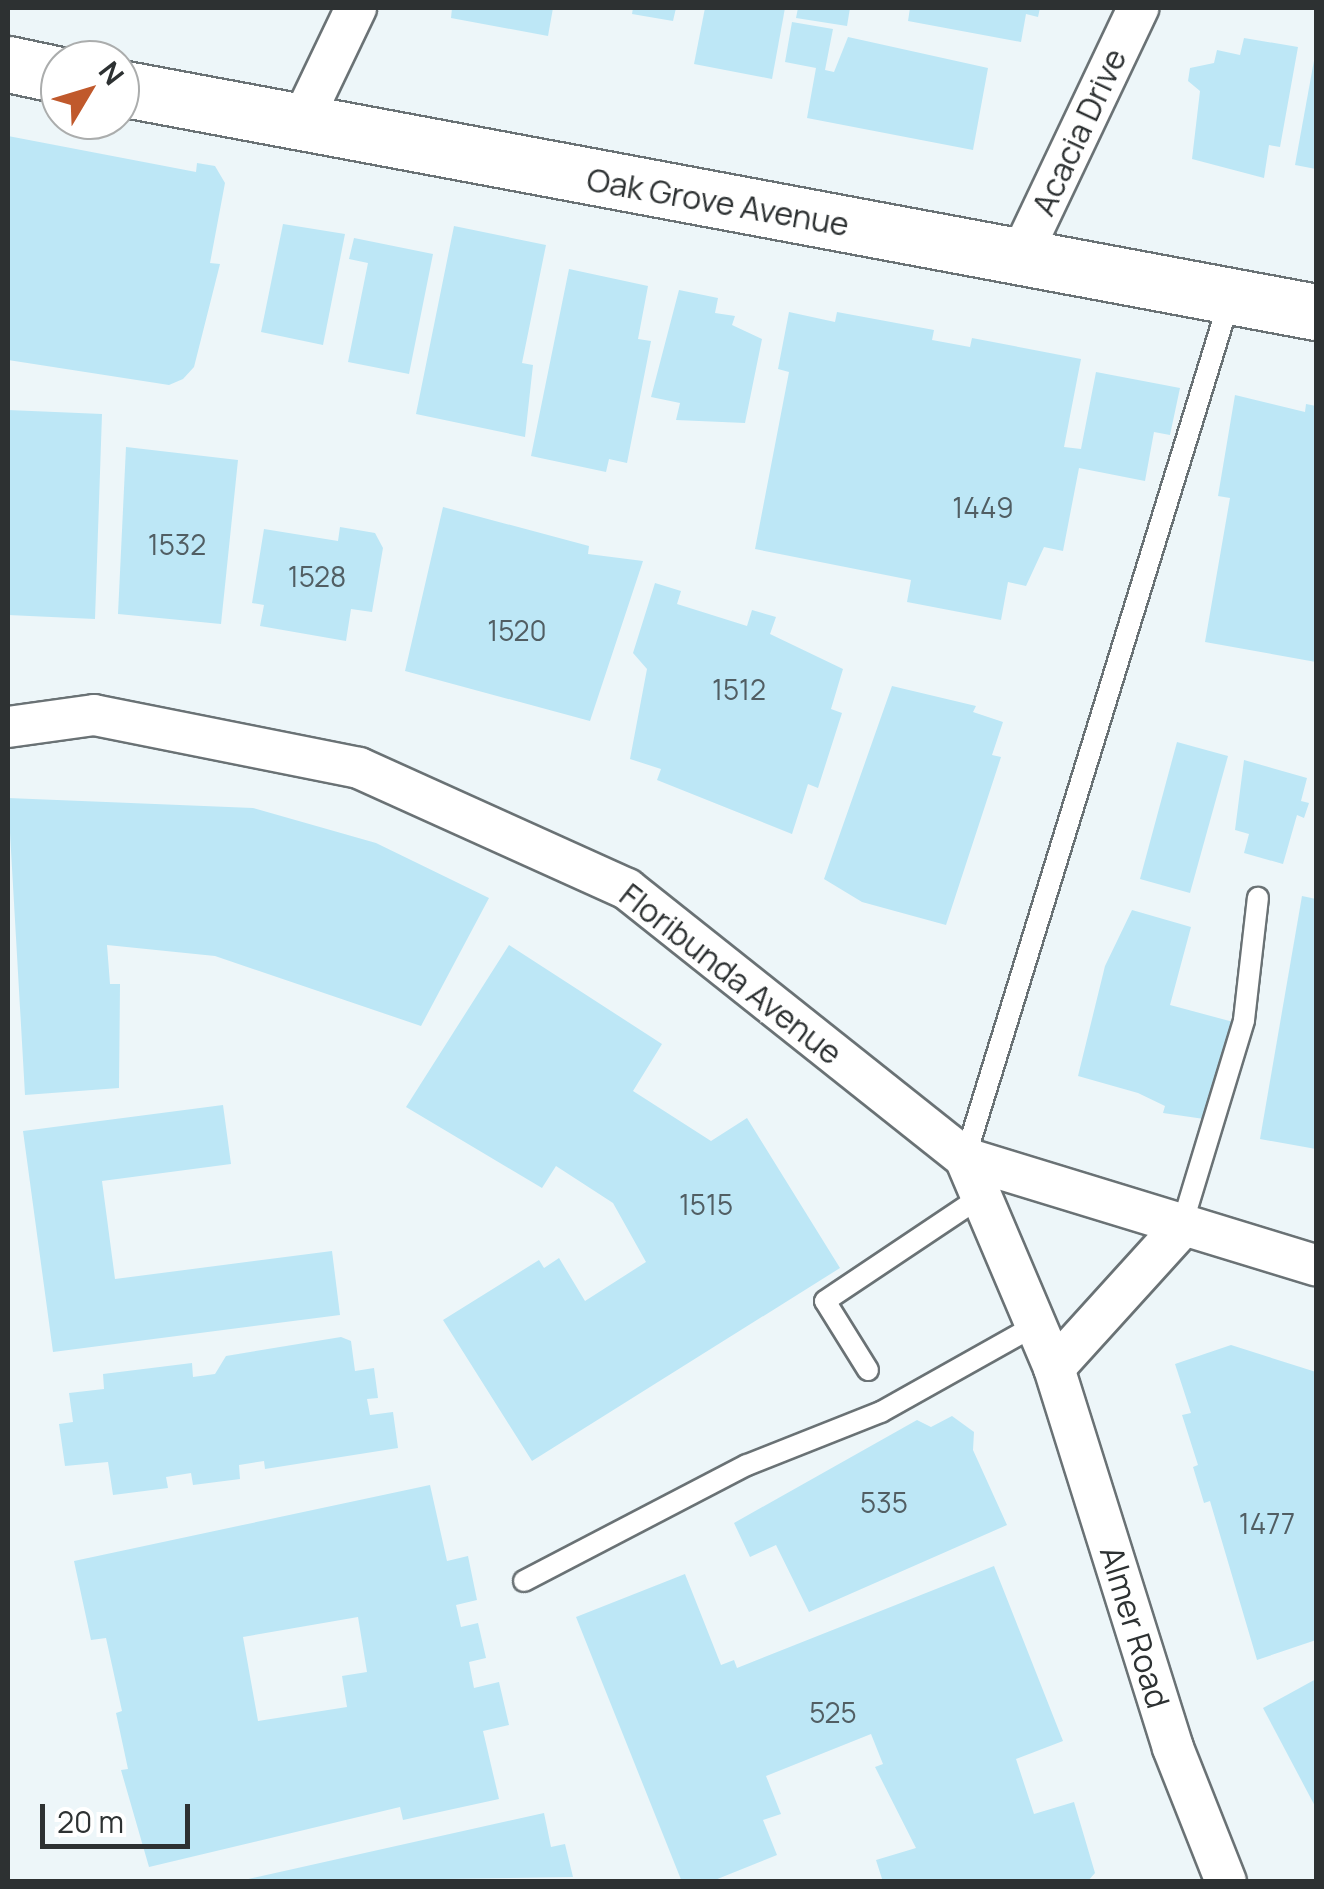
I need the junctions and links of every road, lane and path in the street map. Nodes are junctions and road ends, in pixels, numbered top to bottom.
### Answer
1 (356, 8) edge
2 (1138, 8) edge
3 (8, 64) edge
4 (40, 71) edge
5 (140, 92) edge
6 (299, 127) junction
7 (1020, 257) junction
8 (1230, 296) junction
9 (1316, 312) edge
10 (8, 727) edge
11 (1258, 898) dead end
12 (965, 1158) junction
13 (982, 1196) junction
14 (1180, 1228) junction
15 (1316, 1265) edge
16 (1036, 1325) junction
17 (1054, 1368) junction
18 (868, 1370) dead end
19 (524, 1581) dead end
20 (1226, 1882) edge

1 - 6 street
2 - 7 street, Acacia Drive
3 - 4 street
5 - 6 street, Oak Grove Avenue
6 - 7 street, Oak Grove Avenue
7 - 8 street, Oak Grove Avenue
8 - 9 street, Oak Grove Avenue
8 - 12 lane
10 - 12 street, Floribunda Avenue
11 - 14 lane
12 - 13 street, Almer Road
12 - 14 street, Floribunda Avenue
13 - 16 street, Almer Road
13 - 18 lane
14 - 15 street, Floribunda Avenue
14 - 17 street
16 - 17 street, Almer Road
16 - 19 lane
17 - 20 street, Almer Road

